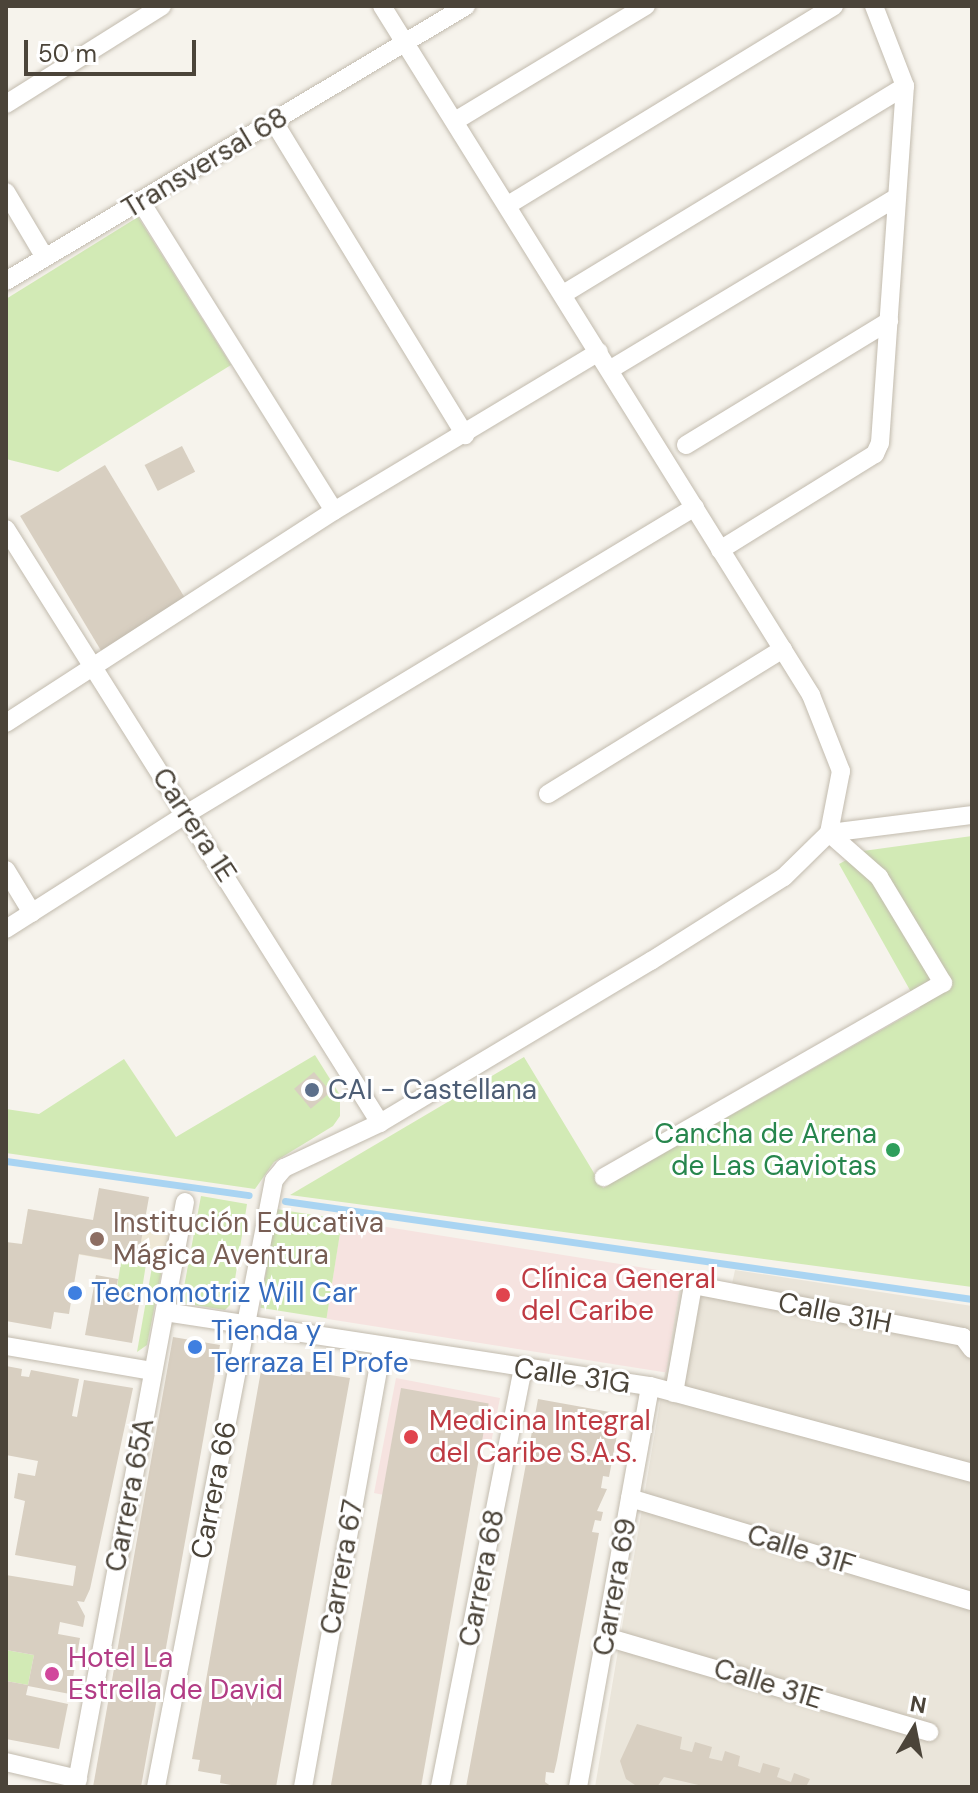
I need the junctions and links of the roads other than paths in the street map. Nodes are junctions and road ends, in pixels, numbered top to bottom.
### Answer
1 (162, 6) edge
2 (382, 6) edge
3 (466, 6) edge
4 (646, 6) edge
5 (834, 6) edge
6 (874, 6) edge
7 (404, 45) junction
8 (905, 86) junction
9 (6, 104) edge
10 (455, 121) junction
11 (274, 122) junction
12 (6, 192) edge
13 (896, 198) junction
14 (141, 202) junction
15 (508, 205) junction
16 (44, 256) junction
17 (6, 281) edge
18 (565, 293) junction
19 (889, 321) junction
20 (599, 352) junction
21 (611, 369) junction
22 (465, 435) junction
23 (686, 445) dead end
24 (695, 507) junction
25 (334, 511) junction
26 (6, 529) edge
27 (720, 550) junction
28 (783, 649) junction
29 (92, 672) junction
30 (6, 723) edge
31 (548, 794) dead end
32 (188, 813) junction
33 (972, 815) edge
34 (829, 833) junction
35 (6, 870) edge
36 (32, 913) junction
37 (6, 929) edge
38 (380, 1123) junction
39 (604, 1177) dead end
40 (185, 1202) dead end
41 (165, 1312) junction
42 (246, 1326) junction
43 (6, 1346) edge
44 (382, 1347) junction
45 (972, 1349) edge
46 (523, 1369) junction
47 (153, 1371) junction
48 (650, 1386) junction
49 (674, 1393) junction
50 (972, 1473) edge
51 (630, 1498) junction
52 (972, 1601) edge
53 (606, 1637) junction
54 (929, 1732) dead end
55 (6, 1762) edge
56 (77, 1783) edge
57 (156, 1787) edge
58 (303, 1787) edge
59 (440, 1787) edge
60 (578, 1787) edge

1 - 9 street
2 - 7 street
3 - 7 street, Transversal 68
4 - 10 street
5 - 15 street
6 - 8 street
7 - 10 street
7 - 11 street, Transversal 68
8 - 13 street
8 - 18 street
10 - 15 street
11 - 14 street, Transversal 68
11 - 22 street
12 - 16 street
13 - 19 street
13 - 21 street
14 - 16 street, Transversal 68
14 - 25 street
15 - 18 street
16 - 17 street, Transversal 68
18 - 20 street
19 - 23 street
19 - 27 street
20 - 21 street
20 - 22 street
21 - 24 street
22 - 25 street
24 - 27 street
24 - 32 street
25 - 29 street
26 - 29 street, Carrera 1E
27 - 28 street
28 - 31 street
28 - 34 street
29 - 30 street
29 - 32 street, Carrera 1E
32 - 36 street
32 - 38 street, Carrera 1E
33 - 34 street
34 - 38 street
34 - 39 street
35 - 36 street
36 - 37 street
38 - 42 street, Carrera 66
40 - 41 street, Carrera 65A
41 - 42 street, Calle 31G
41 - 47 street, Carrera 65A
42 - 44 street, Calle 31G
42 - 57 street, Carrera 66
43 - 47 street
44 - 46 street, Calle 31G
44 - 58 street, Carrera 67
45 - 49 street, Calle 31H
46 - 48 street, Calle 31G
46 - 59 street, Carrera 68
47 - 56 street, Carrera 65A
48 - 49 street, Calle 31G
48 - 51 street, Carrera 69
49 - 50 street, Calle 31G
51 - 52 street, Calle 31F
51 - 53 street, Carrera 69
53 - 54 street, Calle 31E
53 - 60 street, Carrera 69
55 - 56 street

